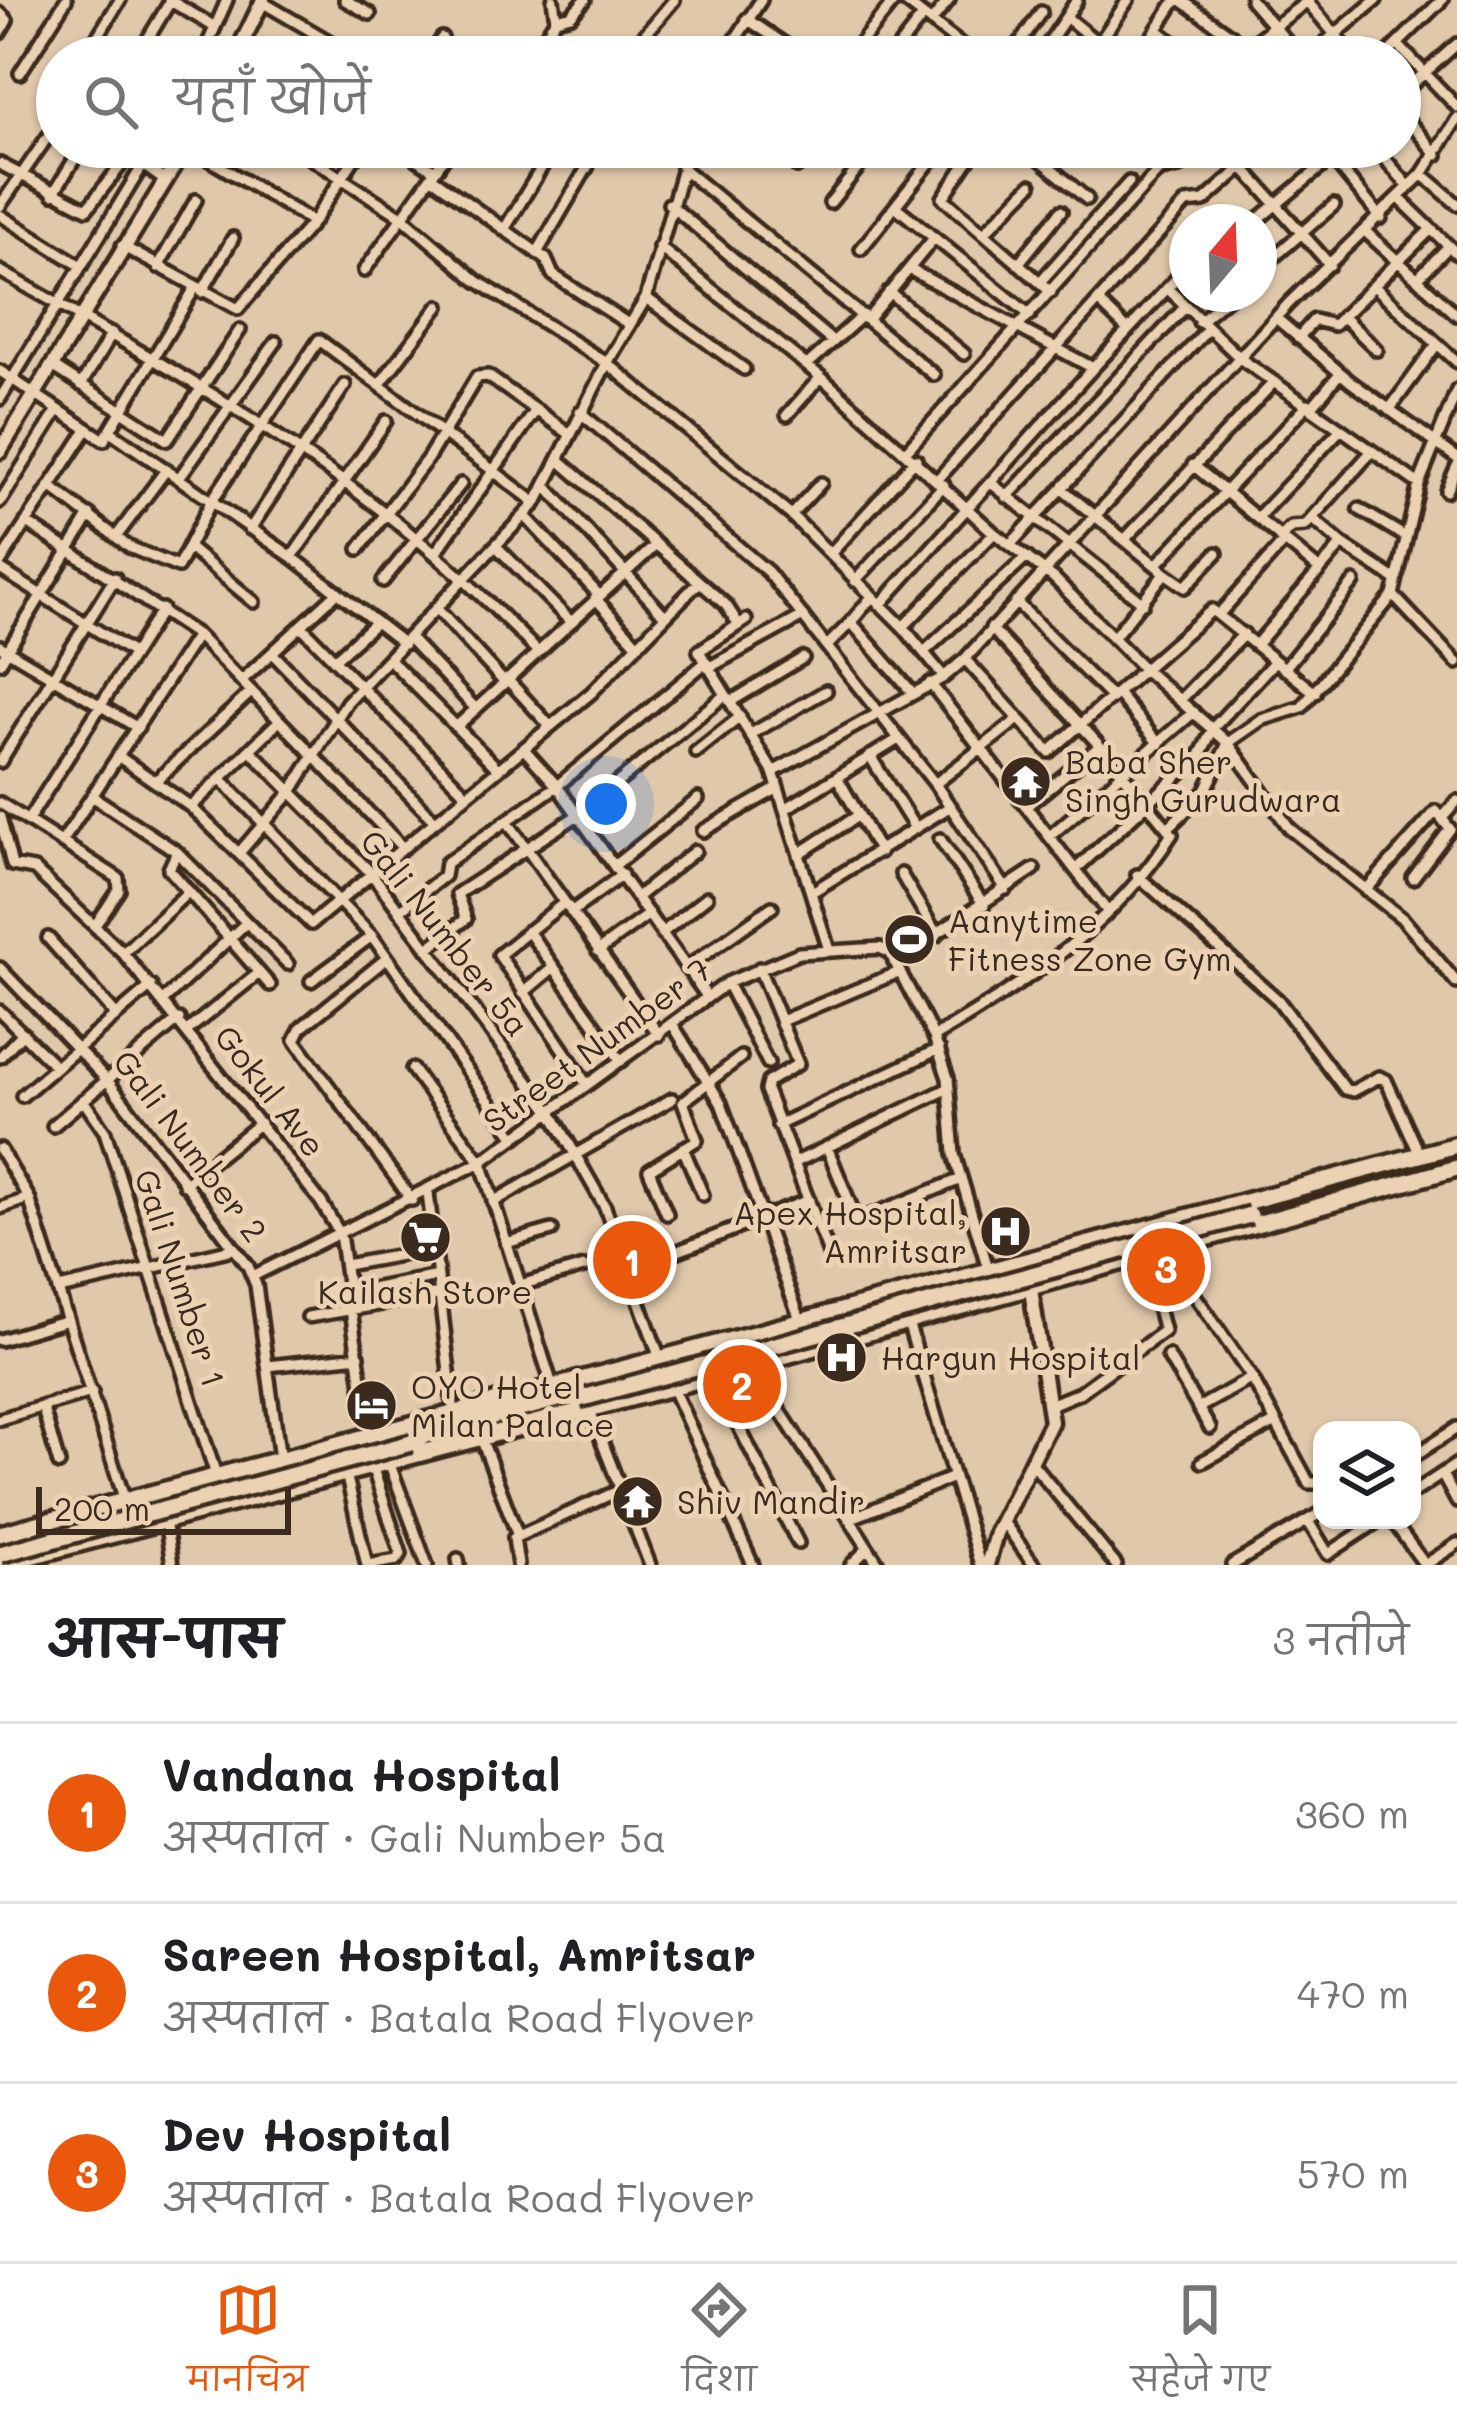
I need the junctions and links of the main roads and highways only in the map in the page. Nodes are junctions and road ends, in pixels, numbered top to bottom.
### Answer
1 (1457, 1145) edge
2 (1421, 1163) junction
3 (1457, 1164) edge
4 (584, 1404) junction
5 (0, 1534) edge
6 (0, 1554) edge
7 (53, 1557) edge
8 (0, 1564) edge

1 - 2 main road
2 - 3 main road
2 - 4 main road, bridge
2 - 5 main road
3 - 4 main road
4 - 6 main road, bridge
4 - 7 main road
7 - 8 main road

